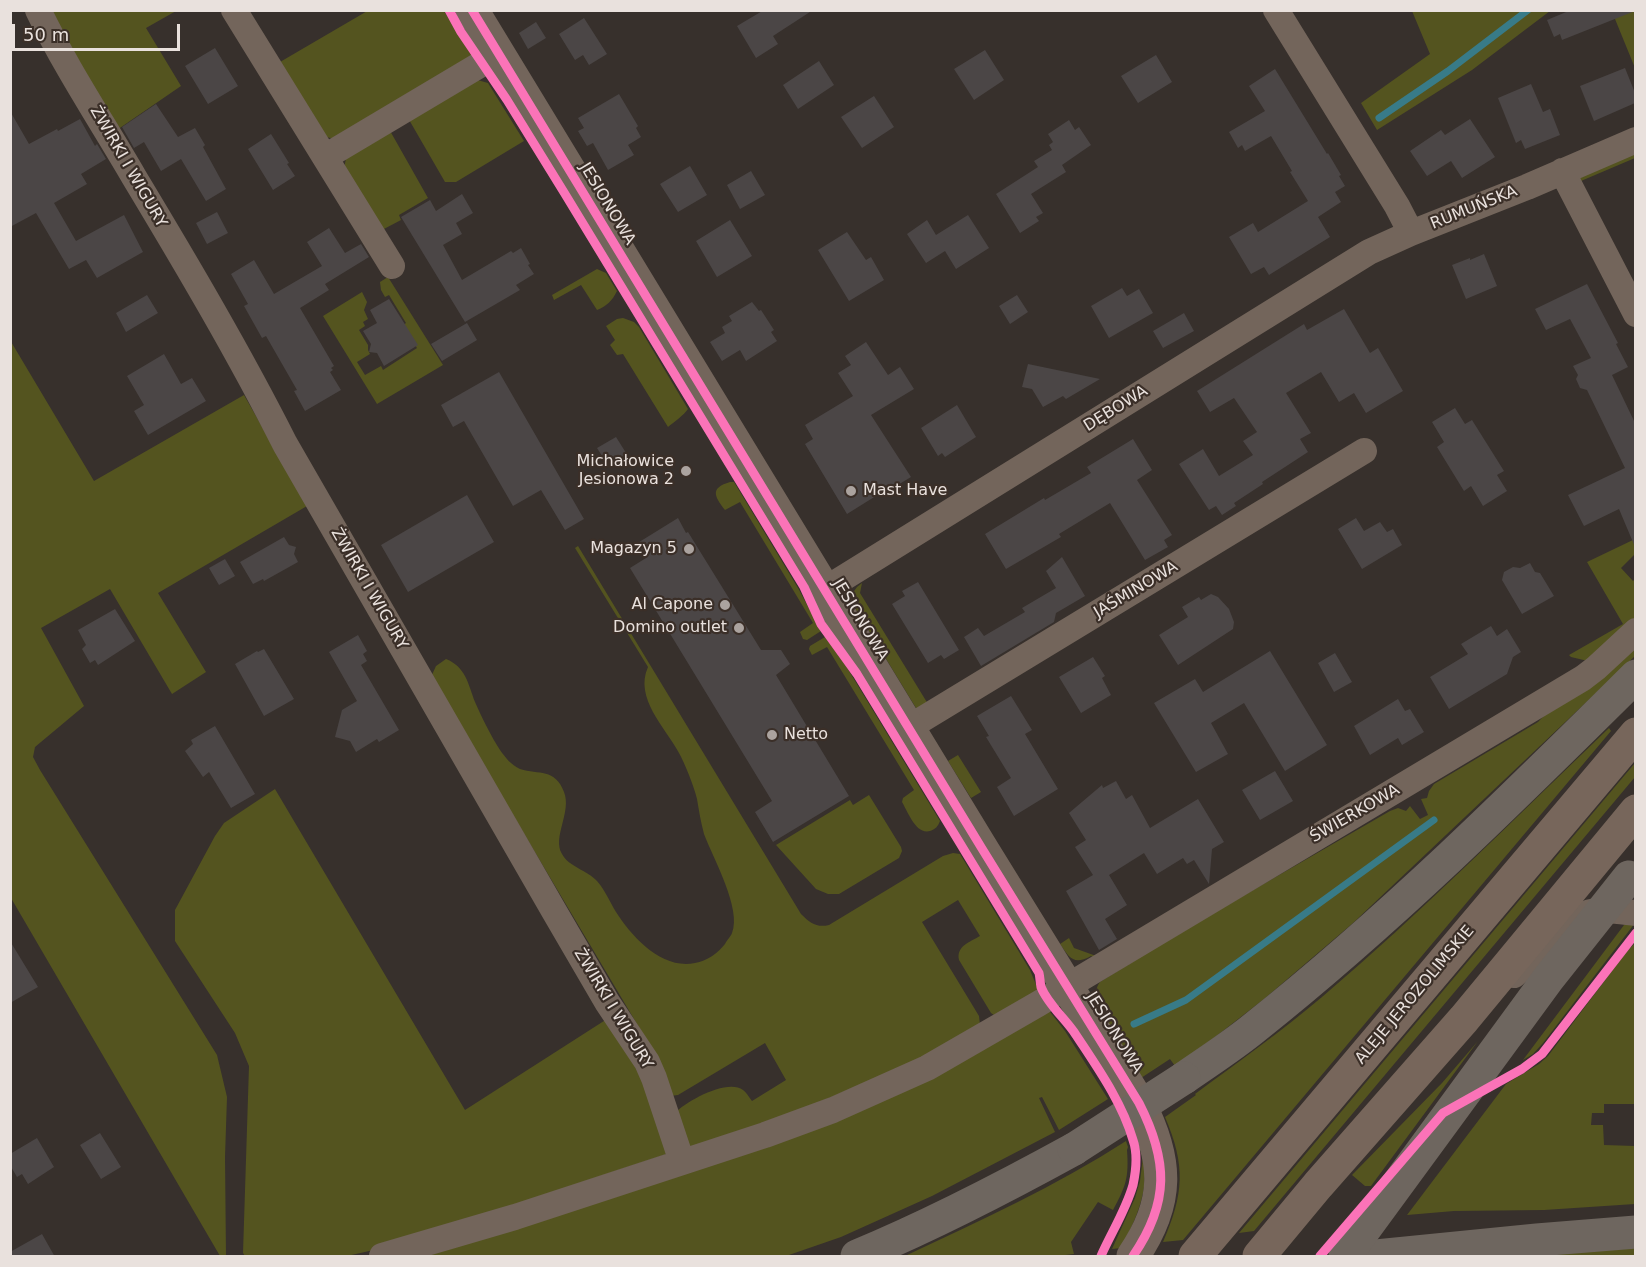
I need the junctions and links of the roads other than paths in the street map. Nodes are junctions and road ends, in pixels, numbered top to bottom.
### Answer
1 (234, 10) edge
2 (472, 10) edge
3 (1275, 10) edge
4 (41, 16) edge
5 (498, 54) junction
6 (1635, 140) edge
7 (325, 157) junction
8 (1562, 171) junction
9 (1411, 233) junction
10 (392, 266) dead end
11 (1635, 314) edge
12 (1364, 451) dead end
13 (824, 590) junction
14 (1635, 631) edge
15 (1635, 676) edge
16 (908, 728) junction
17 (1635, 734) edge
18 (1635, 811) edge
19 (1632, 873) edge
20 (1635, 913) edge
21 (1067, 986) junction
22 (1464, 1019) junction
23 (682, 1161) junction
24 (1635, 1232) edge
25 (1376, 1256) edge
26 (382, 1257) edge
27 (857, 1257) edge
28 (1133, 1257) edge
29 (1195, 1257) edge
30 (1259, 1257) edge
31 (1345, 1257) edge

1 - 7 street
2 - 5 street, JESIONOWA
3 - 9 street, RUMUŃSKA
4 - 23 street, ŻWIRKI I WIGURY
5 - 7 street
5 - 13 street, JESIONOWA
6 - 8 street, RUMUŃSKA
7 - 10 street
8 - 9 street, RUMUŃSKA
8 - 11 street
9 - 13 street, DĘBOWA
12 - 16 street, JAŚMINOWA
13 - 16 street, JESIONOWA
14 - 21 street, ŚWIERKOWA
15 - 27 highway, bridge
16 - 21 street, JESIONOWA
17 - 29 main road, ALEJE JEROZOLIMSKIE
18 - 22 main road
19 - 31 highway, bridge
20 - 22 street
21 - 23 street, ŚWIERKOWA
21 - 28 street, JESIONOWA
22 - 30 main road
23 - 26 street, ŚWIERKOWA
24 - 25 highway

